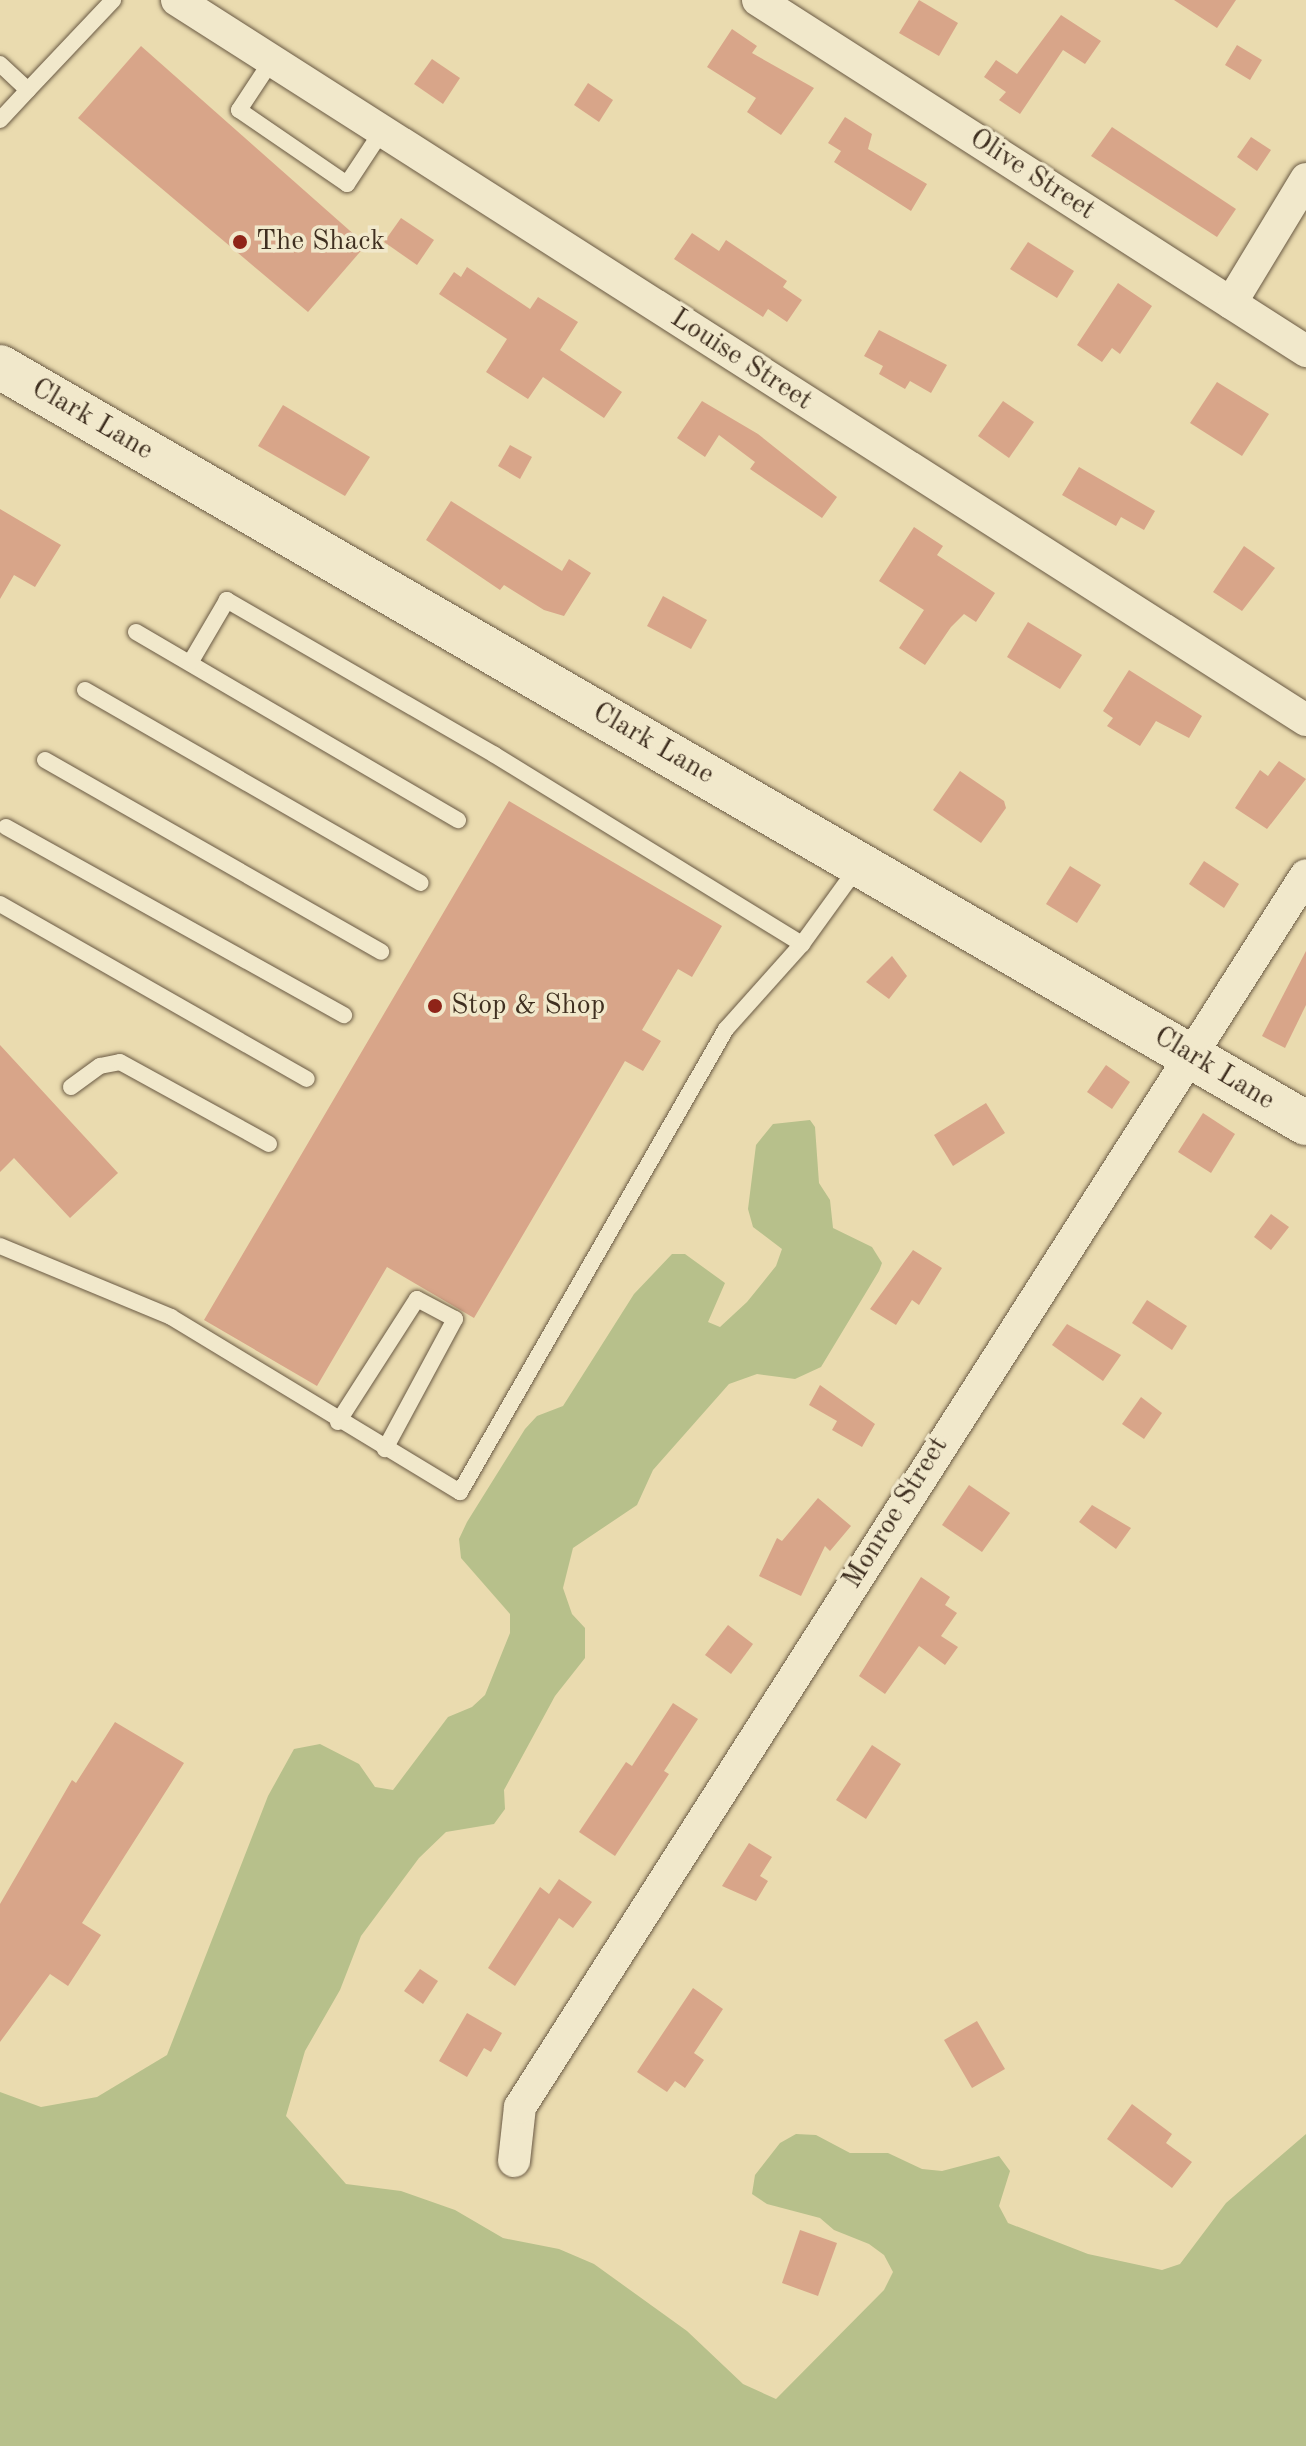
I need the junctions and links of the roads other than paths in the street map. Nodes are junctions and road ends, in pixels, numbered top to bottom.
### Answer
1 (113, 0) edge
2 (177, 0) edge
3 (758, 0) edge
4 (272, 60) junction
5 (0, 66) edge
6 (28, 90) junction
7 (0, 120) edge
8 (382, 131) junction
9 (1306, 179) edge
10 (1231, 303) junction
11 (1306, 351) edge
12 (0, 367) edge
13 (136, 632) dead end
14 (190, 663) junction
15 (85, 690) dead end
16 (1306, 720) edge
17 (45, 760) dead end
18 (458, 820) dead end
19 (6, 827) dead end
20 (860, 864) junction
21 (1306, 875) edge
22 (421, 883) dead end
23 (0, 904) edge
24 (802, 944) junction
25 (381, 952) dead end
26 (344, 1015) dead end
27 (1193, 1056) junction
28 (307, 1079) dead end
29 (71, 1087) dead end
30 (1306, 1123) edge
31 (269, 1144) dead end
32 (0, 1246) edge
33 (338, 1422) junction
34 (385, 1449) junction
35 (514, 2161) dead end

1 - 6 lane
2 - 4 street, Louise Street
3 - 10 street, Olive Street
4 - 8 street, Louise Street
4 - 8 lane
5 - 6 lane
6 - 7 lane
8 - 16 street, Louise Street
9 - 10 street
10 - 11 street, Olive Street
12 - 20 main road, Clark Lane
13 - 14 lane
14 - 18 lane
14 - 24 lane
15 - 22 lane
17 - 25 lane
19 - 26 lane
20 - 24 lane
20 - 27 main road, Clark Lane
21 - 27 street, Monroe Street
23 - 28 lane
24 - 34 lane
27 - 30 main road, Clark Lane
27 - 35 street, Monroe Street
29 - 31 lane
32 - 33 lane
33 - 34 lane
33 - 34 lane

